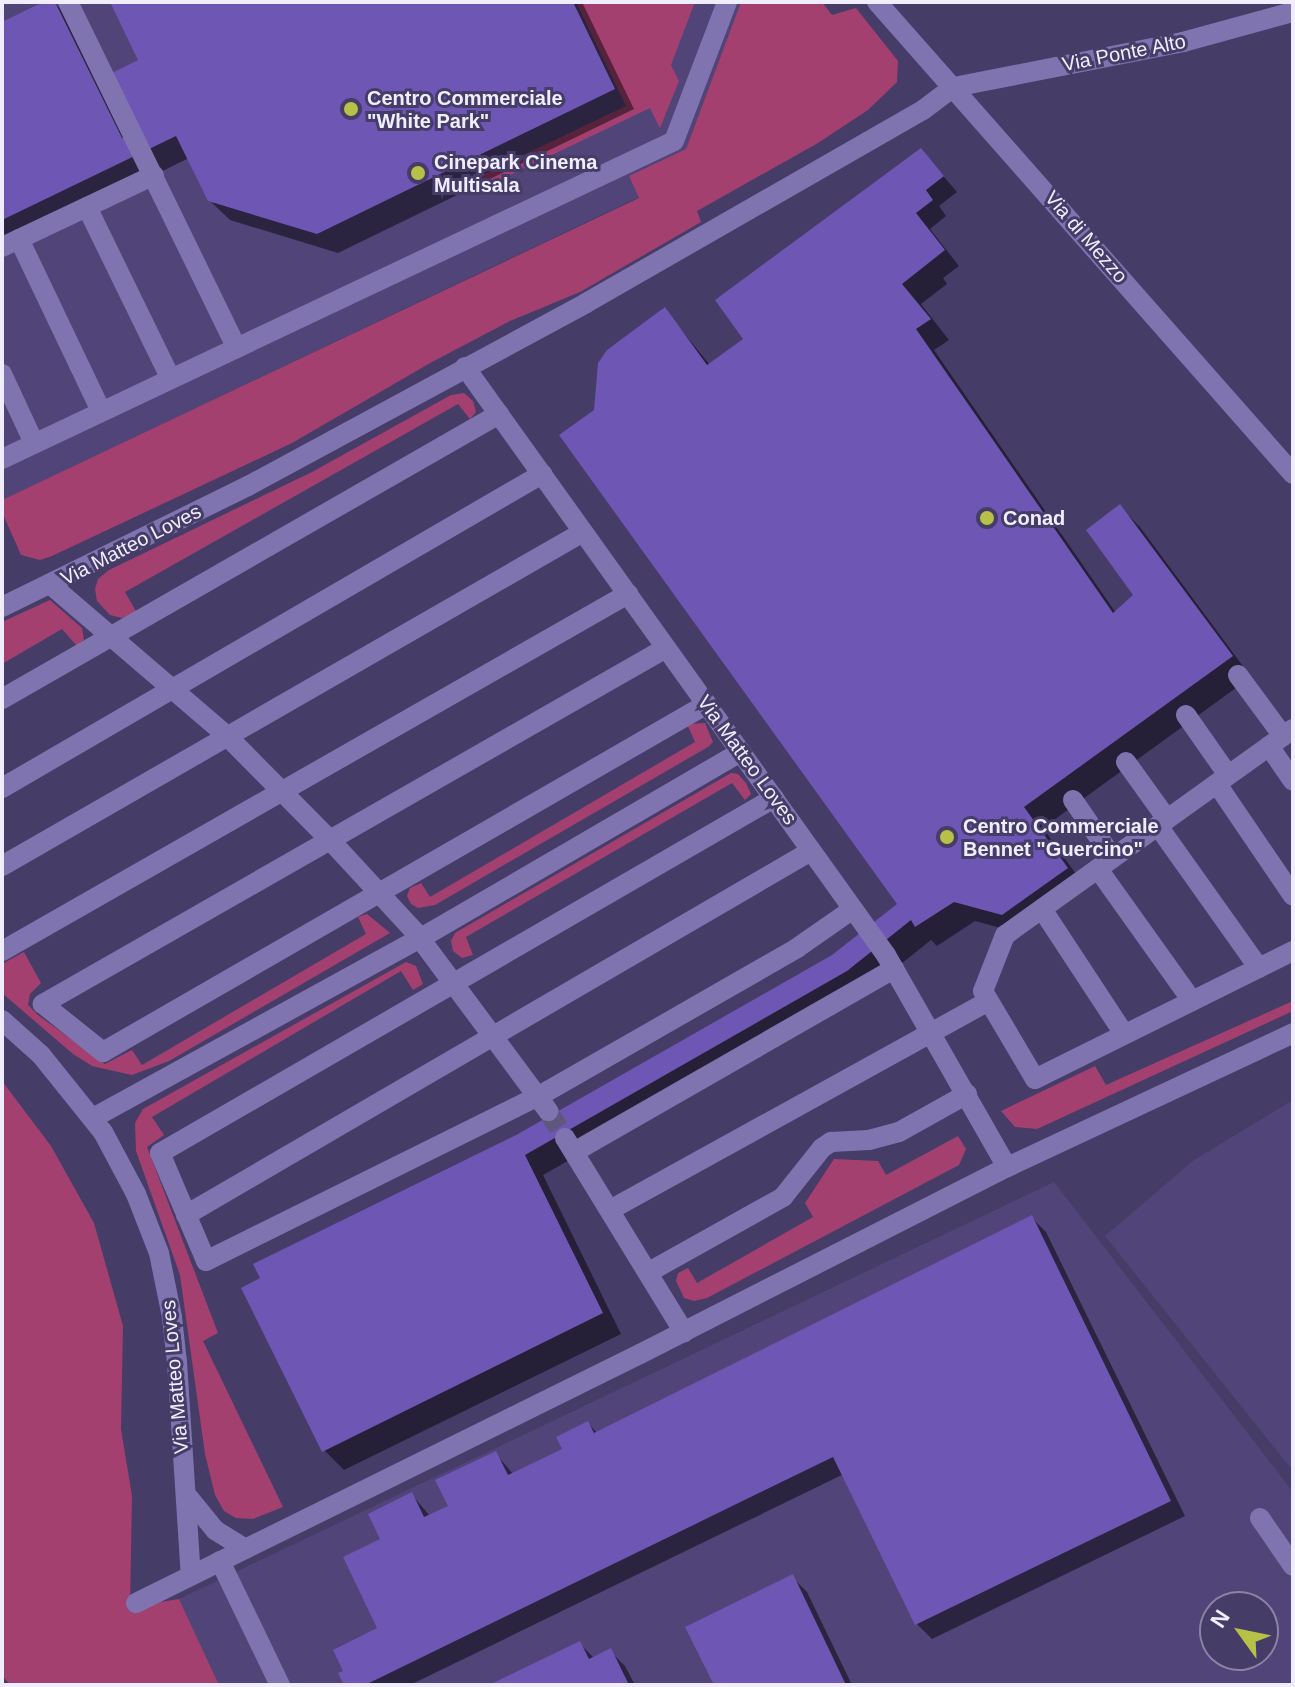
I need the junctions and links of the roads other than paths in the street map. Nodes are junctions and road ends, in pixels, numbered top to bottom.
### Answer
1 (68, 2) edge
2 (727, 2) edge
3 (877, 2) edge
4 (1293, 12) edge
5 (954, 87) junction
6 (154, 175) junction
7 (87, 207) junction
8 (11, 243) edge
9 (237, 348) junction
10 (465, 367) junction
11 (2, 374) edge
12 (171, 379) junction
13 (101, 411) junction
14 (499, 414) junction
15 (34, 443) junction
16 (2, 459) edge
17 (542, 474) junction
18 (1293, 474) edge
19 (583, 532) junction
20 (51, 585) junction
21 (628, 594) junction
22 (5, 599) edge
23 (111, 636) junction
24 (666, 648) junction
25 (1238, 675) dead end
26 (172, 689) junction
27 (2, 699) edge
28 (707, 704) junction
29 (1186, 715) dead end
30 (227, 736) junction
31 (1282, 737) edge
32 (741, 752) junction
33 (1126, 762) dead end
34 (1223, 779) junction
35 (1293, 781) edge
36 (2, 788) edge
37 (283, 791) junction
38 (774, 798) junction
39 (1073, 800) dead end
40 (1162, 822) junction
41 (330, 840) junction
42 (811, 851) junction
43 (1106, 863) junction
44 (2, 866) edge
45 (379, 893) junction
46 (1293, 896) edge
47 (853, 909) junction
48 (1042, 909) junction
49 (421, 938) junction
50 (2, 951) edge
51 (1293, 951) edge
52 (1259, 968) junction
53 (894, 969) junction
54 (454, 983) junction
55 (988, 1001) junction
56 (1192, 1001) junction
57 (2, 1020) edge
58 (931, 1032) junction
59 (1293, 1033) edge
60 (1124, 1034) junction
61 (494, 1036) junction
62 (967, 1094) junction
63 (544, 1103) junction
64 (93, 1118) junction
65 (1007, 1167) junction
66 (610, 1210) junction
67 (186, 1215) junction
68 (649, 1272) junction
69 (684, 1332) junction
70 (189, 1498) junction
71 (1260, 1518) dead end
72 (246, 1549) junction
73 (220, 1561) junction
74 (1293, 1566) edge
75 (191, 1576) junction
76 (136, 1603) dead end
77 (280, 1685) edge

1 - 6 street
2 - 9 street
3 - 5 street, Via di Mezzo
4 - 5 street, Via Ponte Alto
5 - 10 street, Via Matteo Loves
5 - 18 street, Via di Mezzo
6 - 7 street
6 - 9 street
7 - 8 street
7 - 12 street
8 - 13 street
9 - 12 street
10 - 14 street, Via Matteo Loves
10 - 20 street, Via Matteo Loves
11 - 15 street
12 - 13 street
13 - 15 street
14 - 17 street, Via Matteo Loves
14 - 23 street
15 - 16 street
17 - 19 street, Via Matteo Loves
17 - 26 street
19 - 21 street, Via Matteo Loves
19 - 30 street
20 - 22 street, Via Matteo Loves
20 - 23 street, Via Matteo Loves
21 - 24 street, Via Matteo Loves
21 - 37 street
23 - 26 street, Via Matteo Loves
23 - 27 street
24 - 28 street, Via Matteo Loves
24 - 41 street
25 - 31 street
26 - 30 street, Via Matteo Loves
26 - 36 street
28 - 32 street, Via Matteo Loves
28 - 45 street
29 - 34 street
30 - 37 street, Via Matteo Loves
30 - 44 street
31 - 34 street
31 - 35 street
32 - 38 street, Via Matteo Loves
32 - 49 street
33 - 40 street
34 - 40 street
34 - 46 street
37 - 41 street, Via Matteo Loves
37 - 50 street
38 - 42 street, Via Matteo Loves
38 - 54 street
39 - 43 street
40 - 43 street
40 - 52 street
41 - 45 street, Via Matteo Loves
41 - 45 street
42 - 47 street, Via Matteo Loves
42 - 61 street
43 - 48 street
43 - 56 street
45 - 49 street, Via Matteo Loves
47 - 53 street, Via Matteo Loves
47 - 63 street
48 - 55 street
48 - 60 street
49 - 54 street, Via Matteo Loves
49 - 64 street
51 - 52 street
52 - 56 street
53 - 58 street, Via Matteo Loves
53 - 66 street
54 - 61 street, Via Matteo Loves
54 - 67 street
55 - 58 street
55 - 60 street
56 - 60 street
57 - 64 street, Via Matteo Loves
58 - 62 street, Via Matteo Loves
58 - 66 street
59 - 65 street
61 - 63 street, Via Matteo Loves
61 - 67 street
62 - 65 street, Via Matteo Loves
62 - 68 street
63 - 67 street
64 - 70 street, Via Matteo Loves
65 - 69 street
66 - 68 street
68 - 69 street
69 - 72 street
70 - 72 street
70 - 75 street, Via Matteo Loves
71 - 74 street
72 - 73 street
73 - 75 street
73 - 77 street
75 - 76 street

